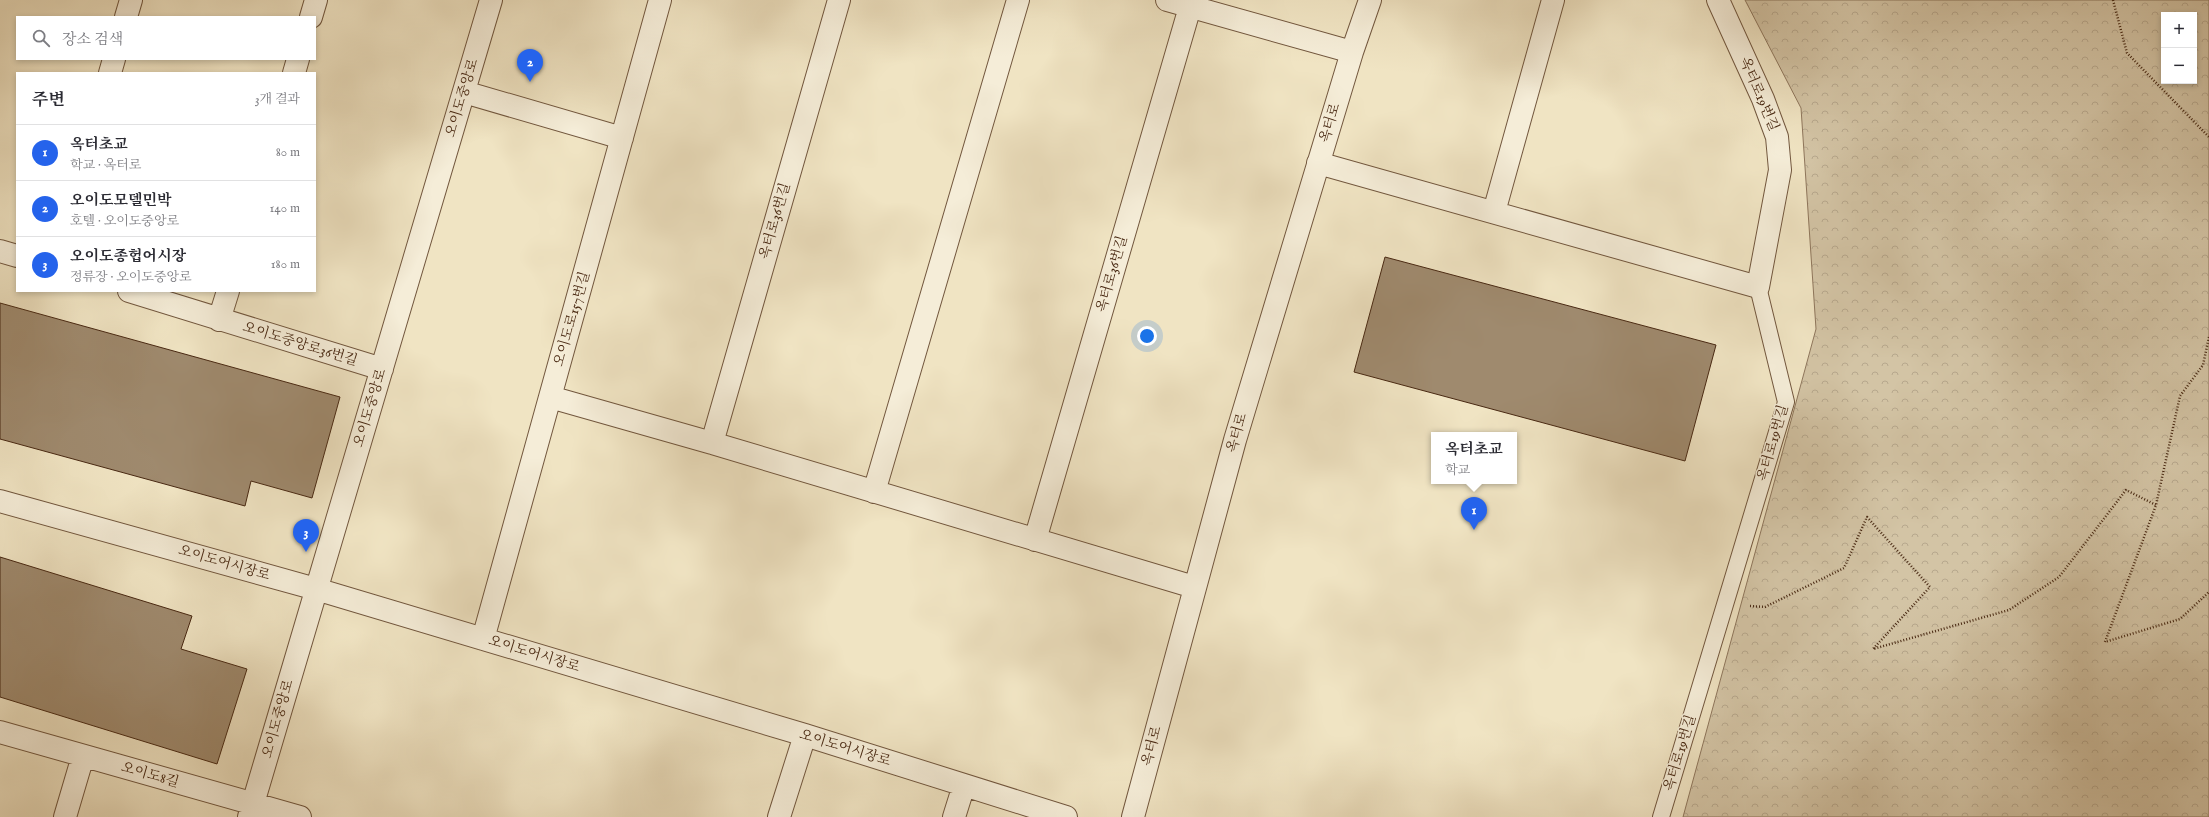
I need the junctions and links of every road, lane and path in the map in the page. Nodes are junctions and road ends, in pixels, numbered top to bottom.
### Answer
1 (131, 0) edge
2 (316, 0) edge
3 (491, 0) edge
4 (660, 0) edge
5 (839, 0) edge
6 (1018, 0) edge
7 (1167, 0) edge
8 (1370, 0) edge
9 (1553, 0) edge
10 (1718, 0) edge
11 (2113, 0) edge
12 (1190, 7) junction
13 (126, 16) edge
14 (311, 16) edge
15 (1352, 52) junction
16 (114, 60) edge
17 (298, 60) edge
18 (110, 72) edge
19 (294, 72) edge
20 (464, 92) junction
21 (2209, 137) edge
22 (622, 138) junction
23 (1318, 163) junction
24 (1494, 212) junction
25 (0, 251) edge
26 (16, 256) edge
27 (1758, 287) junction
28 (131, 292) edge
29 (228, 292) edge
30 (219, 320) junction
31 (2209, 337) edge
32 (382, 369) junction
33 (550, 397) junction
34 (712, 443) junction
35 (874, 492) junction
36 (0, 501) edge
37 (2156, 506) junction
38 (1035, 540) junction
39 (1194, 588) junction
40 (316, 589) junction
41 (2209, 592) edge
42 (1725, 604) junction
43 (483, 639) junction
44 (0, 732) edge
45 (805, 735) junction
46 (83, 756) junction
47 (964, 785) junction
48 (251, 810) edge
49 (65, 817) edge
50 (300, 817) edge
51 (779, 817) edge
52 (954, 817) edge
53 (1066, 817) edge
54 (1133, 817) edge
55 (1661, 817) edge

1 - 13 street
2 - 14 street
3 - 20 street, 오이도중앙로
4 - 22 street, 오이도로157번길
5 - 34 street, 옥터로36번길
6 - 35 street
7 - 12 street
8 - 15 street, 옥터로
9 - 24 street
10 - 27 street, 옥터로19번길
11 - 21 path
12 - 15 street
12 - 38 street, 옥터로36번길
15 - 23 street, 옥터로
16 - 18 street
17 - 19 street
20 - 22 street
20 - 32 street, 오이도중앙로
22 - 33 street, 오이도로157번길
23 - 24 street
23 - 39 street, 옥터로
24 - 27 street
25 - 26 street
27 - 42 lane, 옥터로19번길
28 - 30 street, 오이도중앙로36번길
29 - 30 street
30 - 32 street, 오이도중앙로36번길
31 - 37 path
32 - 40 street, 오이도중앙로
33 - 34 street
33 - 43 street, 오이도로157번길
34 - 35 street
35 - 38 street
36 - 40 street, 오이도어시장로
37 - 41 path
37 - 42 path
38 - 39 street
39 - 54 street, 옥터로
40 - 43 street, 오이도어시장로
40 - 48 street, 오이도중앙로
42 - 55 lane, 옥터로19번길
43 - 45 street, 오이도어시장로
44 - 46 street, 오이도8길
45 - 47 street, 오이도어시장로
45 - 51 street
46 - 48 street, 오이도8길
46 - 49 street
47 - 52 street
47 - 53 street, 오이도어시장로
48 - 50 street, 오이도8길

